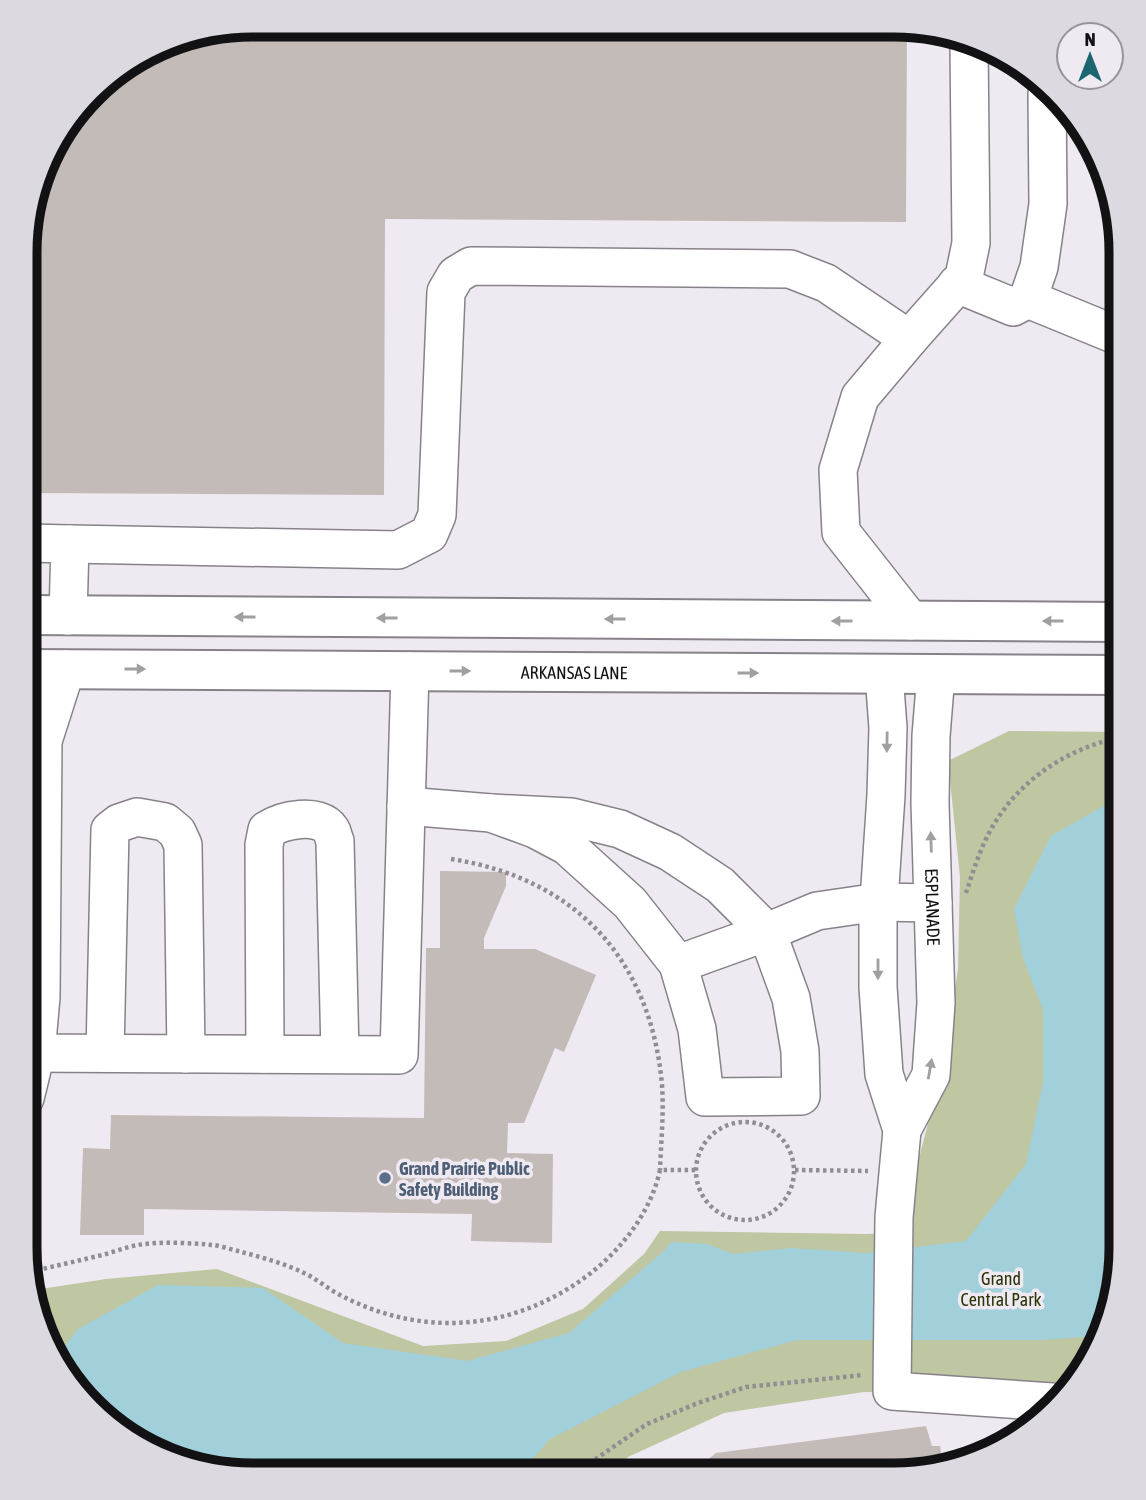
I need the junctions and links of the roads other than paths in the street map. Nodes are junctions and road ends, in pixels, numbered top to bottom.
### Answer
1 (969, 50) edge
2 (1047, 101) edge
3 (957, 284) junction
4 (1028, 299) junction
5 (1109, 332) edge
6 (909, 339) junction
7 (37, 543) edge
8 (70, 544) junction
9 (37, 615) edge
10 (68, 615) junction
11 (911, 621) junction
12 (1109, 622) edge
13 (37, 669) edge
14 (66, 669) junction
15 (410, 671) junction
16 (884, 674) junction
17 (936, 674) junction
18 (1109, 676) edge
19 (406, 806) junction
20 (491, 813) junction
21 (949, 899) junction
22 (879, 902) junction
23 (767, 932) junction
24 (678, 964) junction
25 (37, 1019) edge
26 (37, 1053) edge
27 (105, 1054) junction
28 (186, 1054) junction
29 (265, 1054) junction
30 (340, 1054) junction
31 (902, 1130) junction
32 (1045, 1401) edge

1 - 3 street
2 - 4 street
3 - 4 street
3 - 6 street
4 - 5 street
6 - 8 street
6 - 11 street
7 - 8 street
8 - 10 street
9 - 10 main road
11 -> 10 main road
10 - 14 main road
12 -> 11 main road
11 - 16 main road
11 - 17 main road
13 - 14 main road, ARKANSAS LANE
14 -> 15 main road, ARKANSAS LANE
14 - 25 street
15 -> 16 main road, ARKANSAS LANE
15 - 19 street
16 - 17 main road, ARKANSAS LANE
16 -> 22 street, ESPLANADE
17 - 18 main road, ARKANSAS LANE
21 -> 17 street, ESPLANADE
19 - 20 street
19 - 30 street
20 - 23 street
20 - 24 street
21 - 22 street
31 -> 21 street, ESPLANADE
22 - 23 street
22 -> 31 street, ESPLANADE
23 - 24 street
23 - 24 street
26 - 27 street
27 - 28 street
27 - 28 street
28 - 29 street
29 - 30 street
29 - 30 street
31 - 32 street, ESPLANADE

